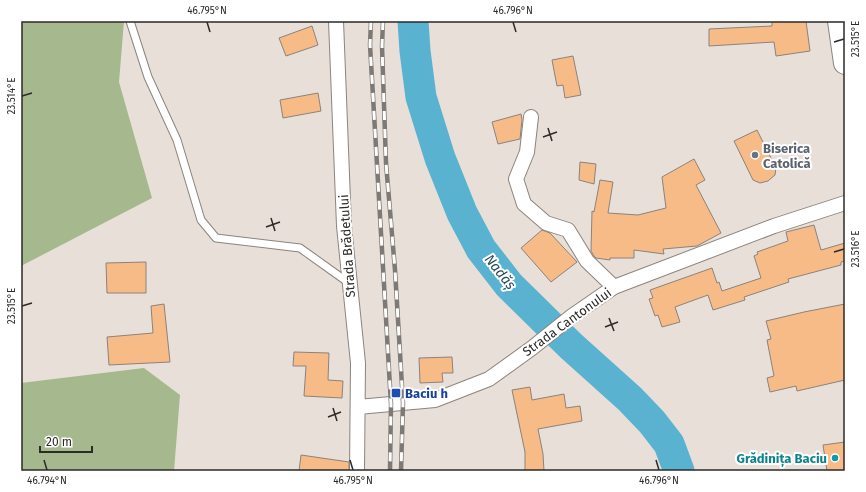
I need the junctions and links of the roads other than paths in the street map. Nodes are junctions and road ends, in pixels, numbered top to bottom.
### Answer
1 (130, 21) edge
2 (336, 21) edge
3 (839, 21) edge
4 (845, 63) edge
5 (531, 117) dead end
6 (845, 203) edge
7 (350, 283) junction
8 (614, 288) junction
9 (358, 407) junction
10 (357, 471) edge

1 - 7 lane
2 - 7 street, Strada Brădetului
3 - 4 main road
5 - 8 street
6 - 8 street, Strada Cantonului
7 - 9 street, Strada Brădetului
8 - 9 street, Strada Cantonului
9 - 10 street, Strada Brădetului

